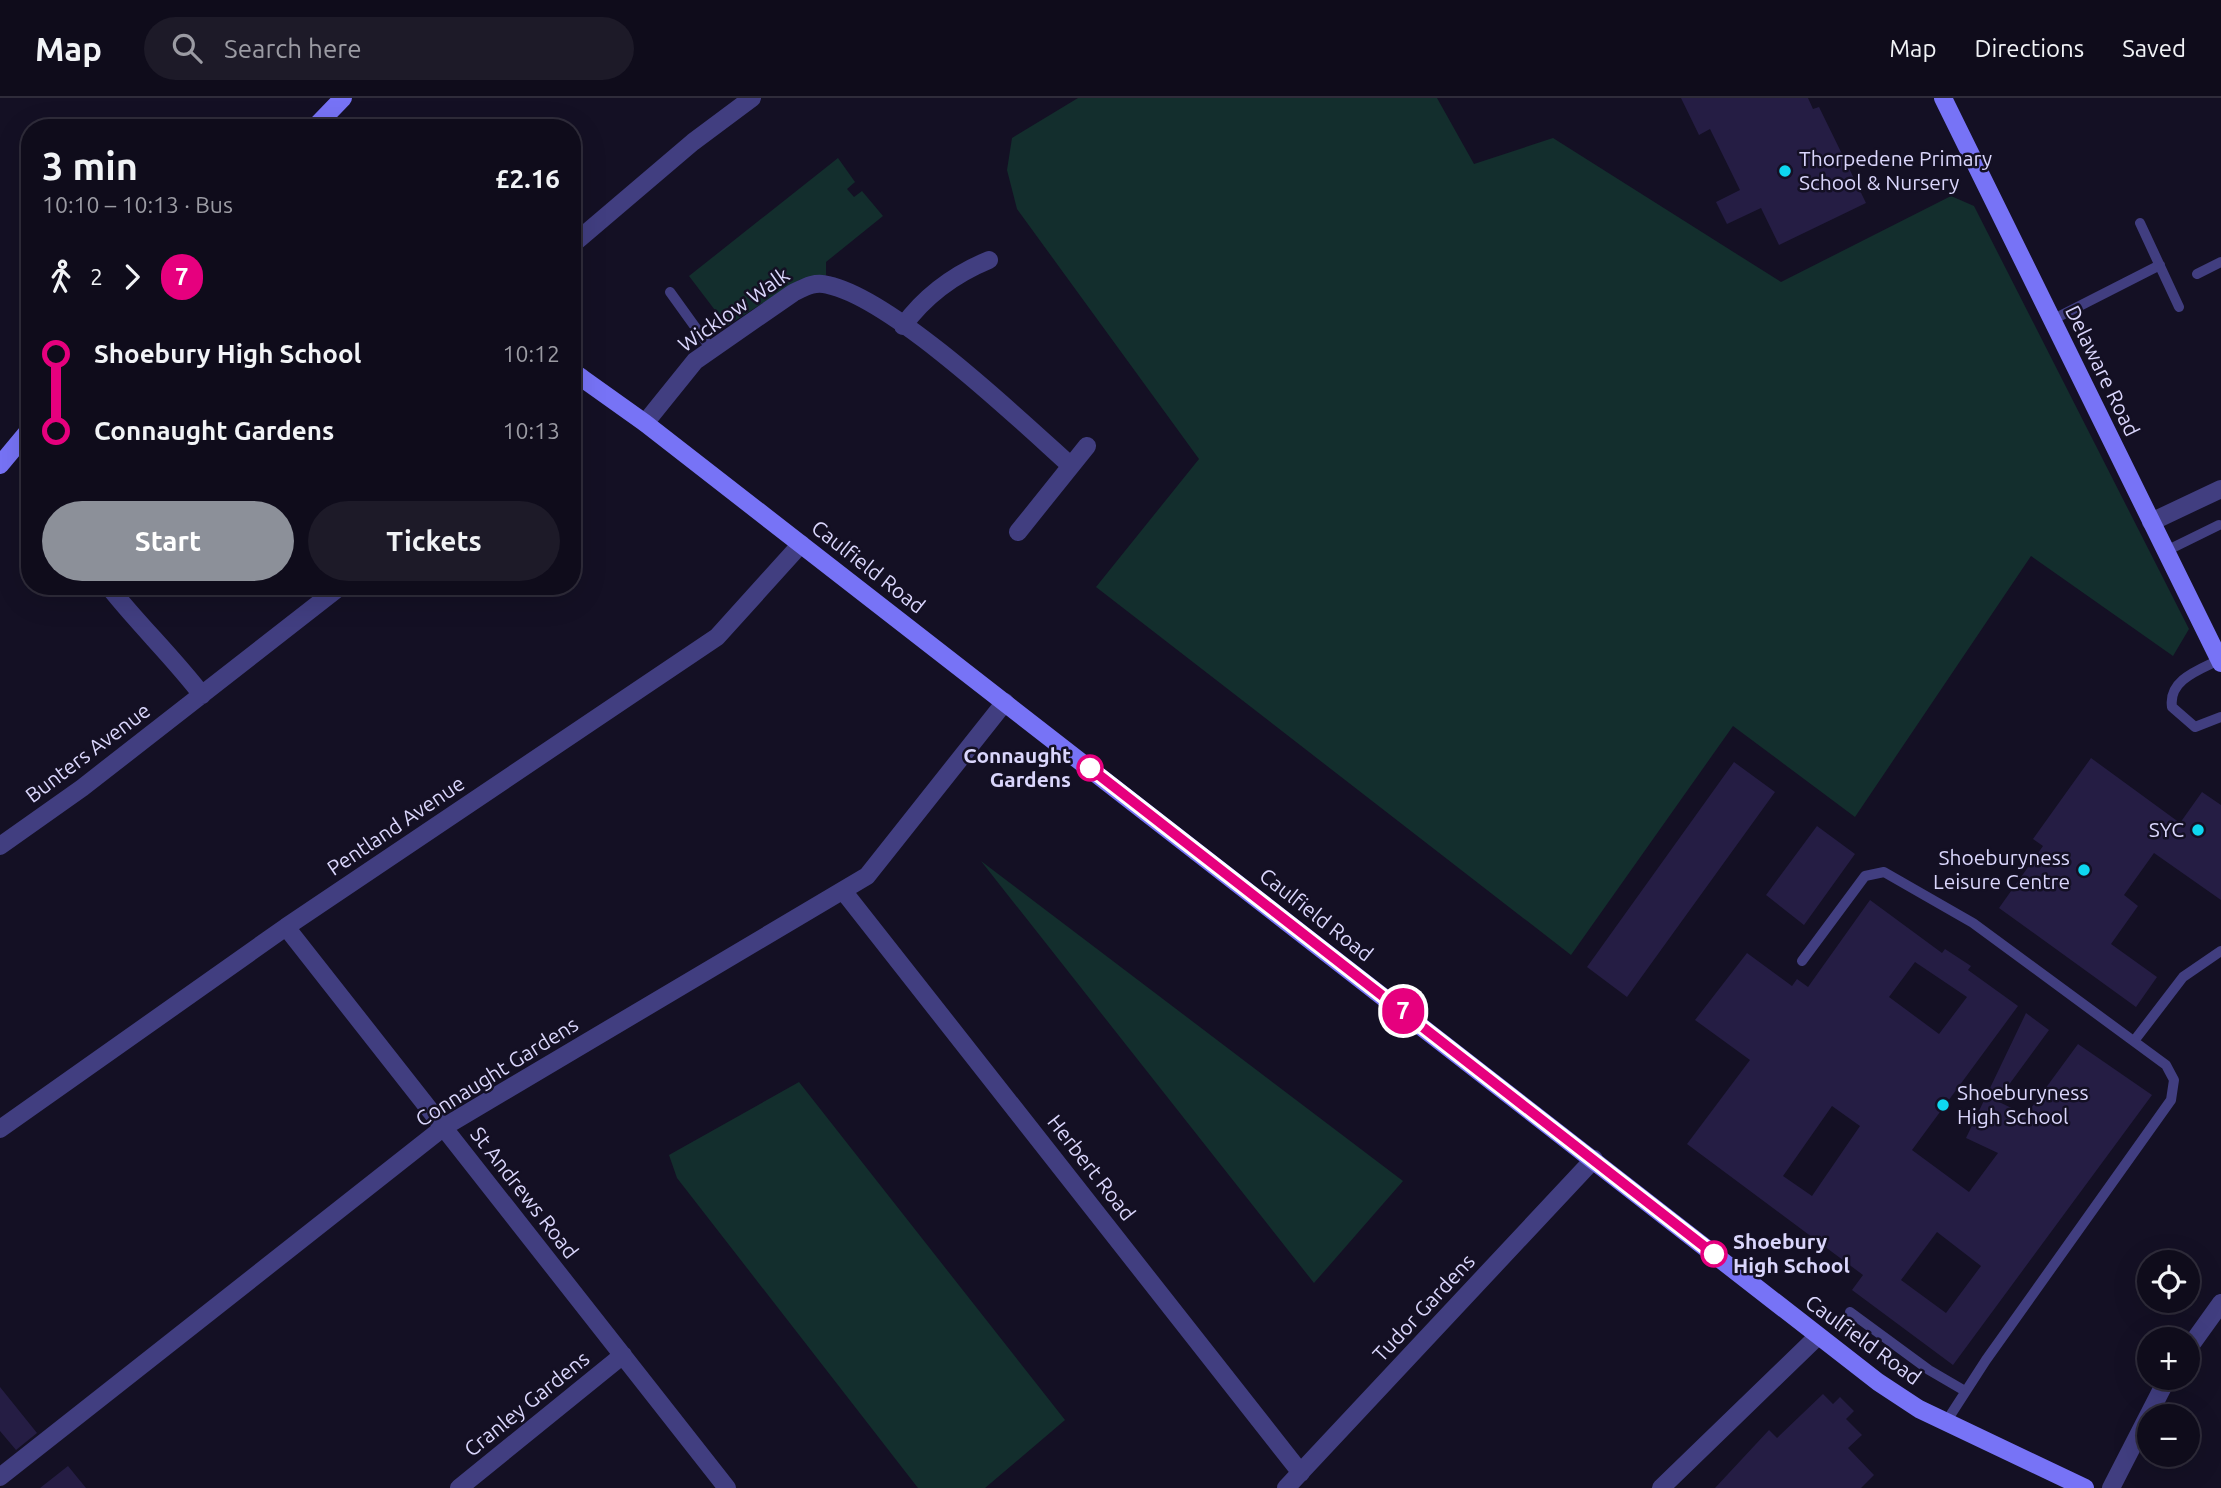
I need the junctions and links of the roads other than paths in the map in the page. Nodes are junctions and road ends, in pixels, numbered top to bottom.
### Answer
1 (343, 98) edge
2 (752, 98) edge
3 (1943, 98) edge
4 (323, 119) edge
5 (2140, 223) dead end
6 (581, 237) edge
7 (989, 260) dead end
8 (2221, 262) edge
9 (2160, 265) junction
10 (2197, 274) dead end
11 (670, 292) dead end
12 (2179, 307) dead end
13 (2052, 320) junction
14 (904, 326) junction
15 (711, 349) junction
16 (581, 383) edge
17 (645, 423) junction
18 (21, 440) edge
19 (1087, 446) dead end
20 (0, 466) edge
21 (1071, 466) junction
22 (2221, 489) edge
23 (2151, 522) junction
24 (2219, 525) edge
25 (1018, 532) dead end
26 (801, 544) junction
27 (2166, 551) junction
28 (115, 595) edge
29 (330, 595) edge
30 (2220, 662) edge
31 (202, 695) junction
32 (1005, 702) junction
33 (2221, 717) edge
34 (0, 846) edge
35 (845, 892) junction
36 (286, 927) junction
37 (2221, 951) edge
38 (1801, 961) dead end
39 (2134, 1041) junction
40 (444, 1128) junction
41 (0, 1129) edge
42 (1594, 1159) junction
43 (2221, 1303) edge
44 (1850, 1312) dead end
45 (2200, 1332) edge
46 (1818, 1336) junction
47 (623, 1355) junction
48 (2161, 1390) edge
49 (1965, 1391) junction
50 (1946, 1422) junction
51 (1301, 1473) junction
52 (0, 1477) edge
53 (459, 1488) edge
54 (726, 1488) edge
55 (1286, 1488) edge
56 (1661, 1488) edge
57 (2085, 1488) edge
58 (2111, 1488) edge

1 - 4 street
2 - 6 street
3 - 13 street, Delaware Road
5 - 9 lane
7 - 14 street
8 - 10 lane
9 - 12 lane
9 - 13 lane
11 - 15 lane
13 - 23 street, Delaware Road
14 - 15 street, Wicklow Walk
14 - 21 street, Wicklow Walk
15 - 17 street, Wicklow Walk
16 - 17 street, Caulfield Road
17 - 26 street, Caulfield Road
18 - 20 street
19 - 21 street
21 - 25 street
22 - 23 street
23 - 27 street, Delaware Road
24 - 27 lane
26 - 32 street, Caulfield Road
26 - 36 street, Pentland Avenue
27 - 30 street, Delaware Road
28 - 31 street
29 - 31 street, Bunters Avenue
30 - 33 lane
31 - 34 street, Bunters Avenue
32 - 35 street, Connaught Gardens
32 - 42 street, Caulfield Road
35 - 40 street, Connaught Gardens
35 - 51 street, Herbert Road
36 - 40 street, St Andrews Road
36 - 41 street, Pentland Avenue
37 - 39 lane
38 - 39 lane
39 - 49 lane
40 - 47 street, St Andrews Road
40 - 52 street, Connaught Gardens
42 - 46 street, Caulfield Road
42 - 51 street, Tudor Gardens
43 - 45 street
44 - 49 lane
46 - 50 street, Caulfield Road
46 - 56 street
47 - 53 street, Cranley Gardens
47 - 54 street, St Andrews Road
48 - 58 street
49 - 50 lane
50 - 57 street, Caulfield Road
51 - 55 street, Tudor Gardens

